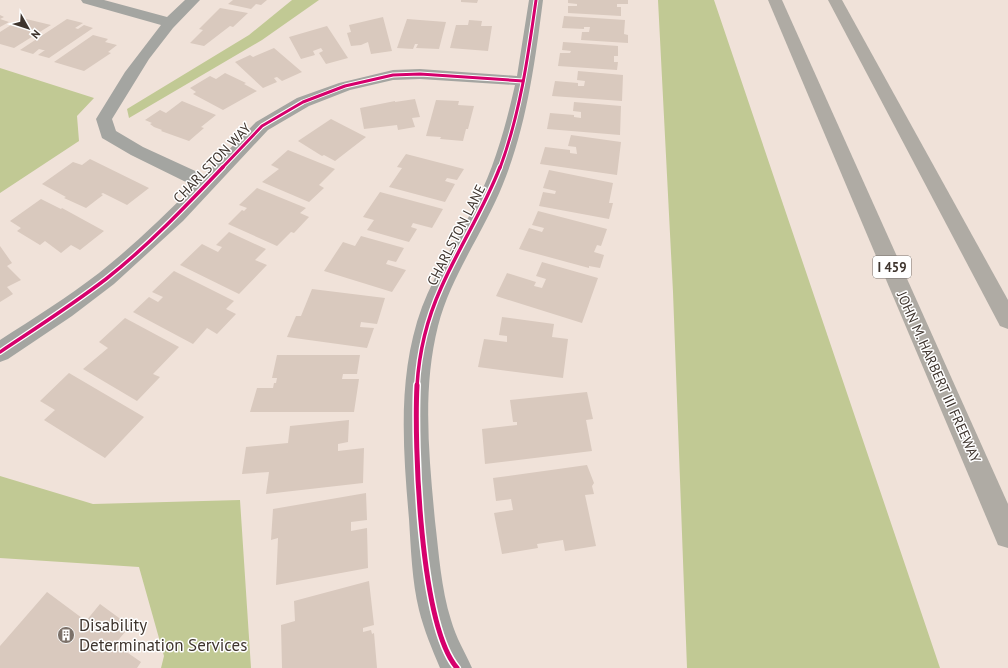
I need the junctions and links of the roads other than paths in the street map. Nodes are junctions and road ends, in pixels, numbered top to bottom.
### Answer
1 (88, 0) edge
2 (193, 0) edge
3 (536, 0) edge
4 (775, 0) edge
5 (835, 0) edge
6 (171, 23) junction
7 (523, 81) junction
8 (207, 184) junction
9 (1008, 320) edge
10 (0, 352) edge
11 (1008, 535) edge
12 (457, 668) edge

1 - 6 street
2 - 6 street
3 - 7 street, CHARLSTON LANE
4 - 11 highway, JOHN M. HARBERT III FREEWAY / I 459
5 - 9 highway
6 - 8 street
7 - 8 street, CHARLSTON WAY
7 - 12 street, CHARLSTON LANE
8 - 10 street, CHARLSTON WAY

